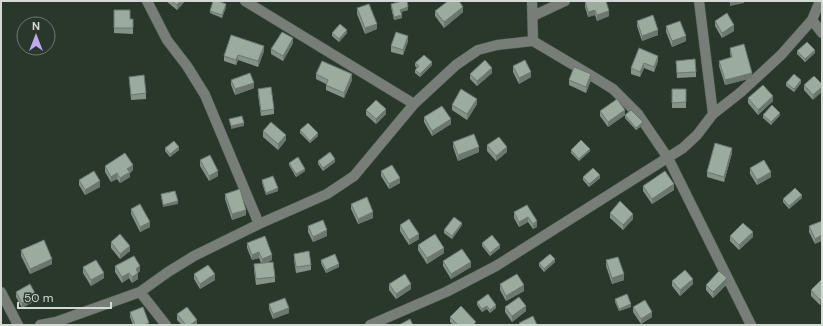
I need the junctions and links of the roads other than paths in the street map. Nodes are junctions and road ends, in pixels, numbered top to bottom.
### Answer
1 (147, 1) edge
2 (245, 1) edge
3 (532, 1) edge
4 (565, 1) edge
5 (699, 1) edge
6 (820, 1) edge
7 (533, 16) junction
8 (812, 20) junction
9 (822, 33) edge
10 (533, 41) junction
11 (414, 104) junction
12 (713, 114) junction
13 (668, 158) junction
14 (259, 224) junction
15 (1, 292) edge
16 (140, 292) junction
17 (18, 325) edge
18 (40, 325) edge
19 (166, 325) edge
20 (370, 325) edge
21 (751, 325) edge

1 - 14 street
2 - 11 street
3 - 7 street
4 - 7 street
5 - 12 street
6 - 8 street
7 - 10 street
8 - 9 street
8 - 12 street
10 - 11 street
10 - 13 street
11 - 14 street
12 - 13 street
13 - 20 street
13 - 21 street
14 - 16 street
15 - 17 street
16 - 18 street
16 - 19 street

